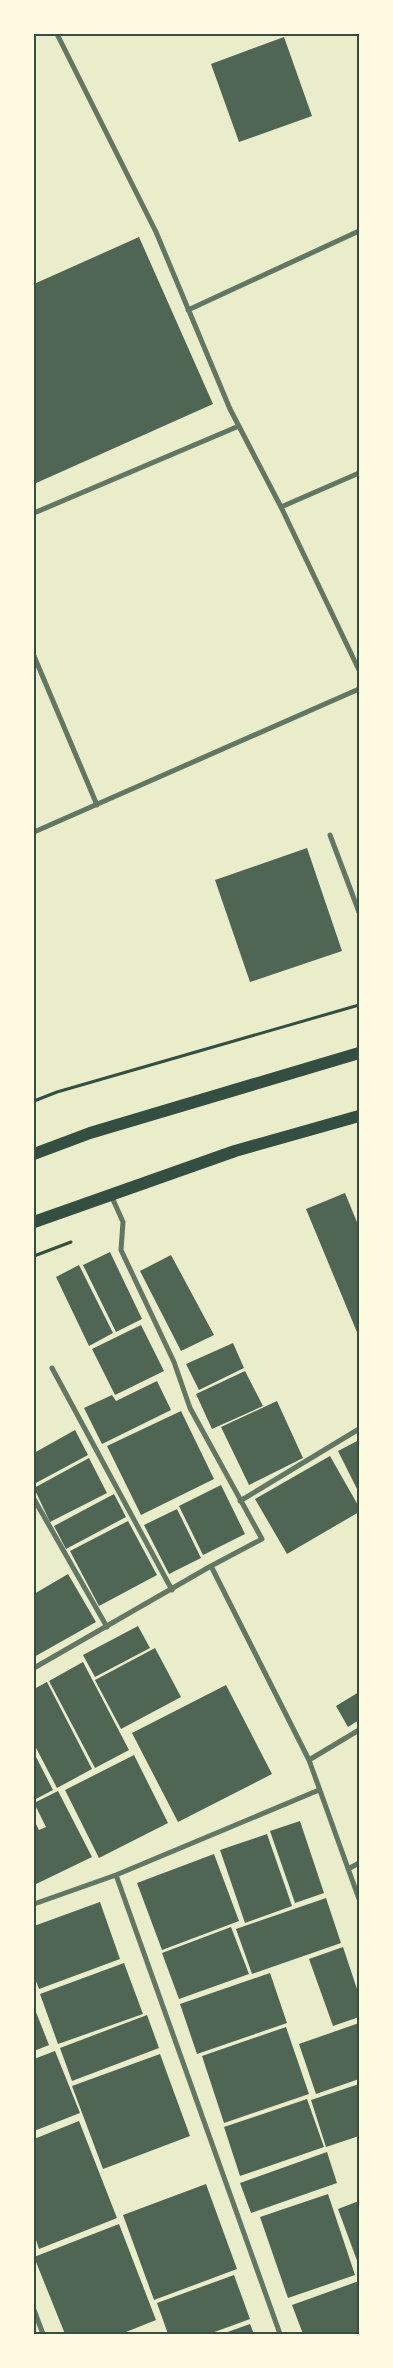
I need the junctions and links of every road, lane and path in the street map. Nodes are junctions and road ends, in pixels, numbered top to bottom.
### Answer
1 (57, 34) edge
2 (359, 231) edge
3 (188, 310) junction
4 (240, 426) junction
5 (359, 473) edge
6 (282, 507) junction
7 (34, 514) edge
8 (34, 656) edge
9 (359, 670) edge
10 (359, 689) edge
11 (97, 805) junction
12 (34, 832) edge
13 (330, 835) dead end
14 (359, 912) edge
15 (359, 1005) edge
16 (359, 1053) edge
17 (34, 1101) edge
18 (359, 1116) edge
19 (34, 1154) edge
20 (112, 1195) junction
21 (34, 1222) edge
22 (52, 1368) dead end
23 (359, 1429) edge
24 (34, 1499) edge
25 (240, 1501) junction
26 (211, 1566) junction
27 (172, 1590) junction
28 (107, 1627) junction
29 (34, 1668) edge
30 (359, 1730) edge
31 (309, 1760) junction
32 (320, 1790) junction
33 (359, 1863) edge
34 (348, 1869) junction
35 (116, 1875) junction
36 (359, 1899) edge
37 (34, 1904) edge
38 (34, 2310) edge
39 (43, 2334) edge
40 (280, 2334) edge

1 - 3 street
2 - 3 street
3 - 4 street
4 - 6 street
4 - 7 street
5 - 6 street
6 - 9 street
8 - 11 street
10 - 11 street
11 - 12 street
13 - 14 street
15 - 17 path
16 - 19 main road
18 - 20 main road
20 - 21 main road
20 - 25 street
22 - 27 street
23 - 25 street
24 - 28 street
25 - 26 street
26 - 27 street
26 - 31 street
27 - 28 street
28 - 29 street
30 - 31 street
31 - 32 street
32 - 34 street
32 - 35 street
33 - 34 street
34 - 36 street
35 - 37 street
35 - 40 street
38 - 39 street

